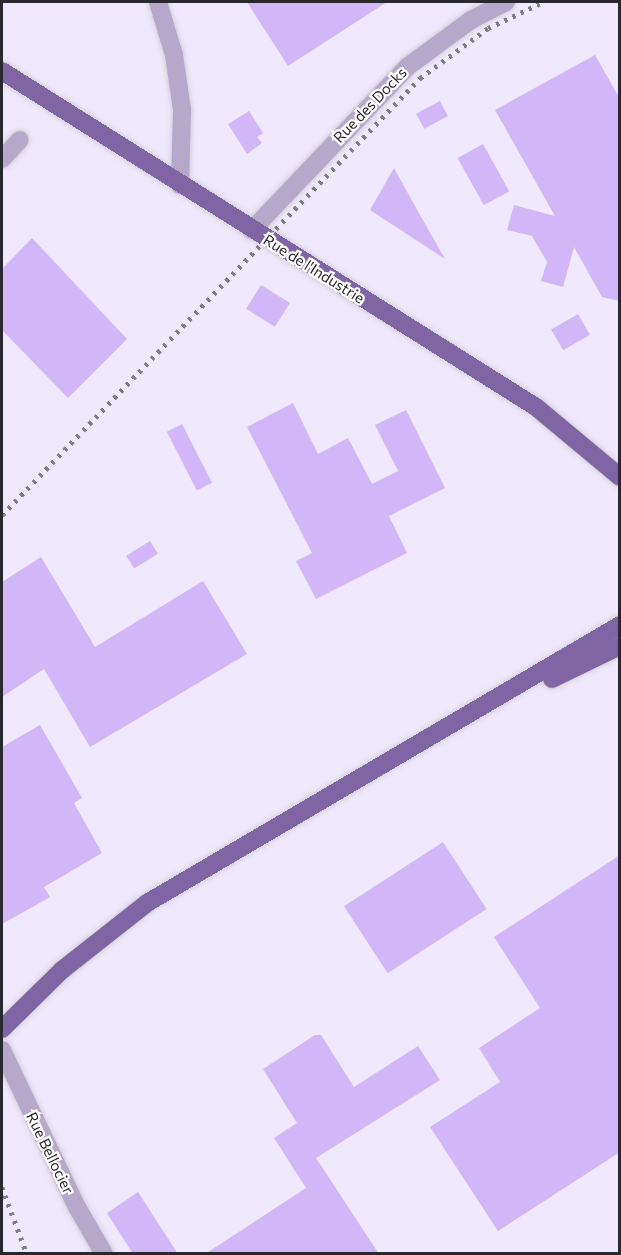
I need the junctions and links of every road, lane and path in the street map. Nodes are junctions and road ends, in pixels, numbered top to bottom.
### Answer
1 (158, 2) edge
2 (506, 2) edge
3 (2, 71) edge
4 (20, 140) dead end
5 (2, 159) edge
6 (180, 185) junction
7 (252, 230) junction
8 (620, 477) edge
9 (620, 625) edge
10 (620, 646) edge
11 (453, 726) junction
12 (2, 1029) edge
13 (2, 1050) edge
14 (104, 1254) edge

1 - 6 street
2 - 7 street, Rue des Docks
3 - 6 main road, Rue de l'Industrie
4 - 5 street
6 - 7 main road, Rue de l'Industrie
7 - 8 main road, Rue de l'Industrie
9 - 11 main road
10 - 11 main road
11 - 12 main road
13 - 14 street, Rue Bellocier

